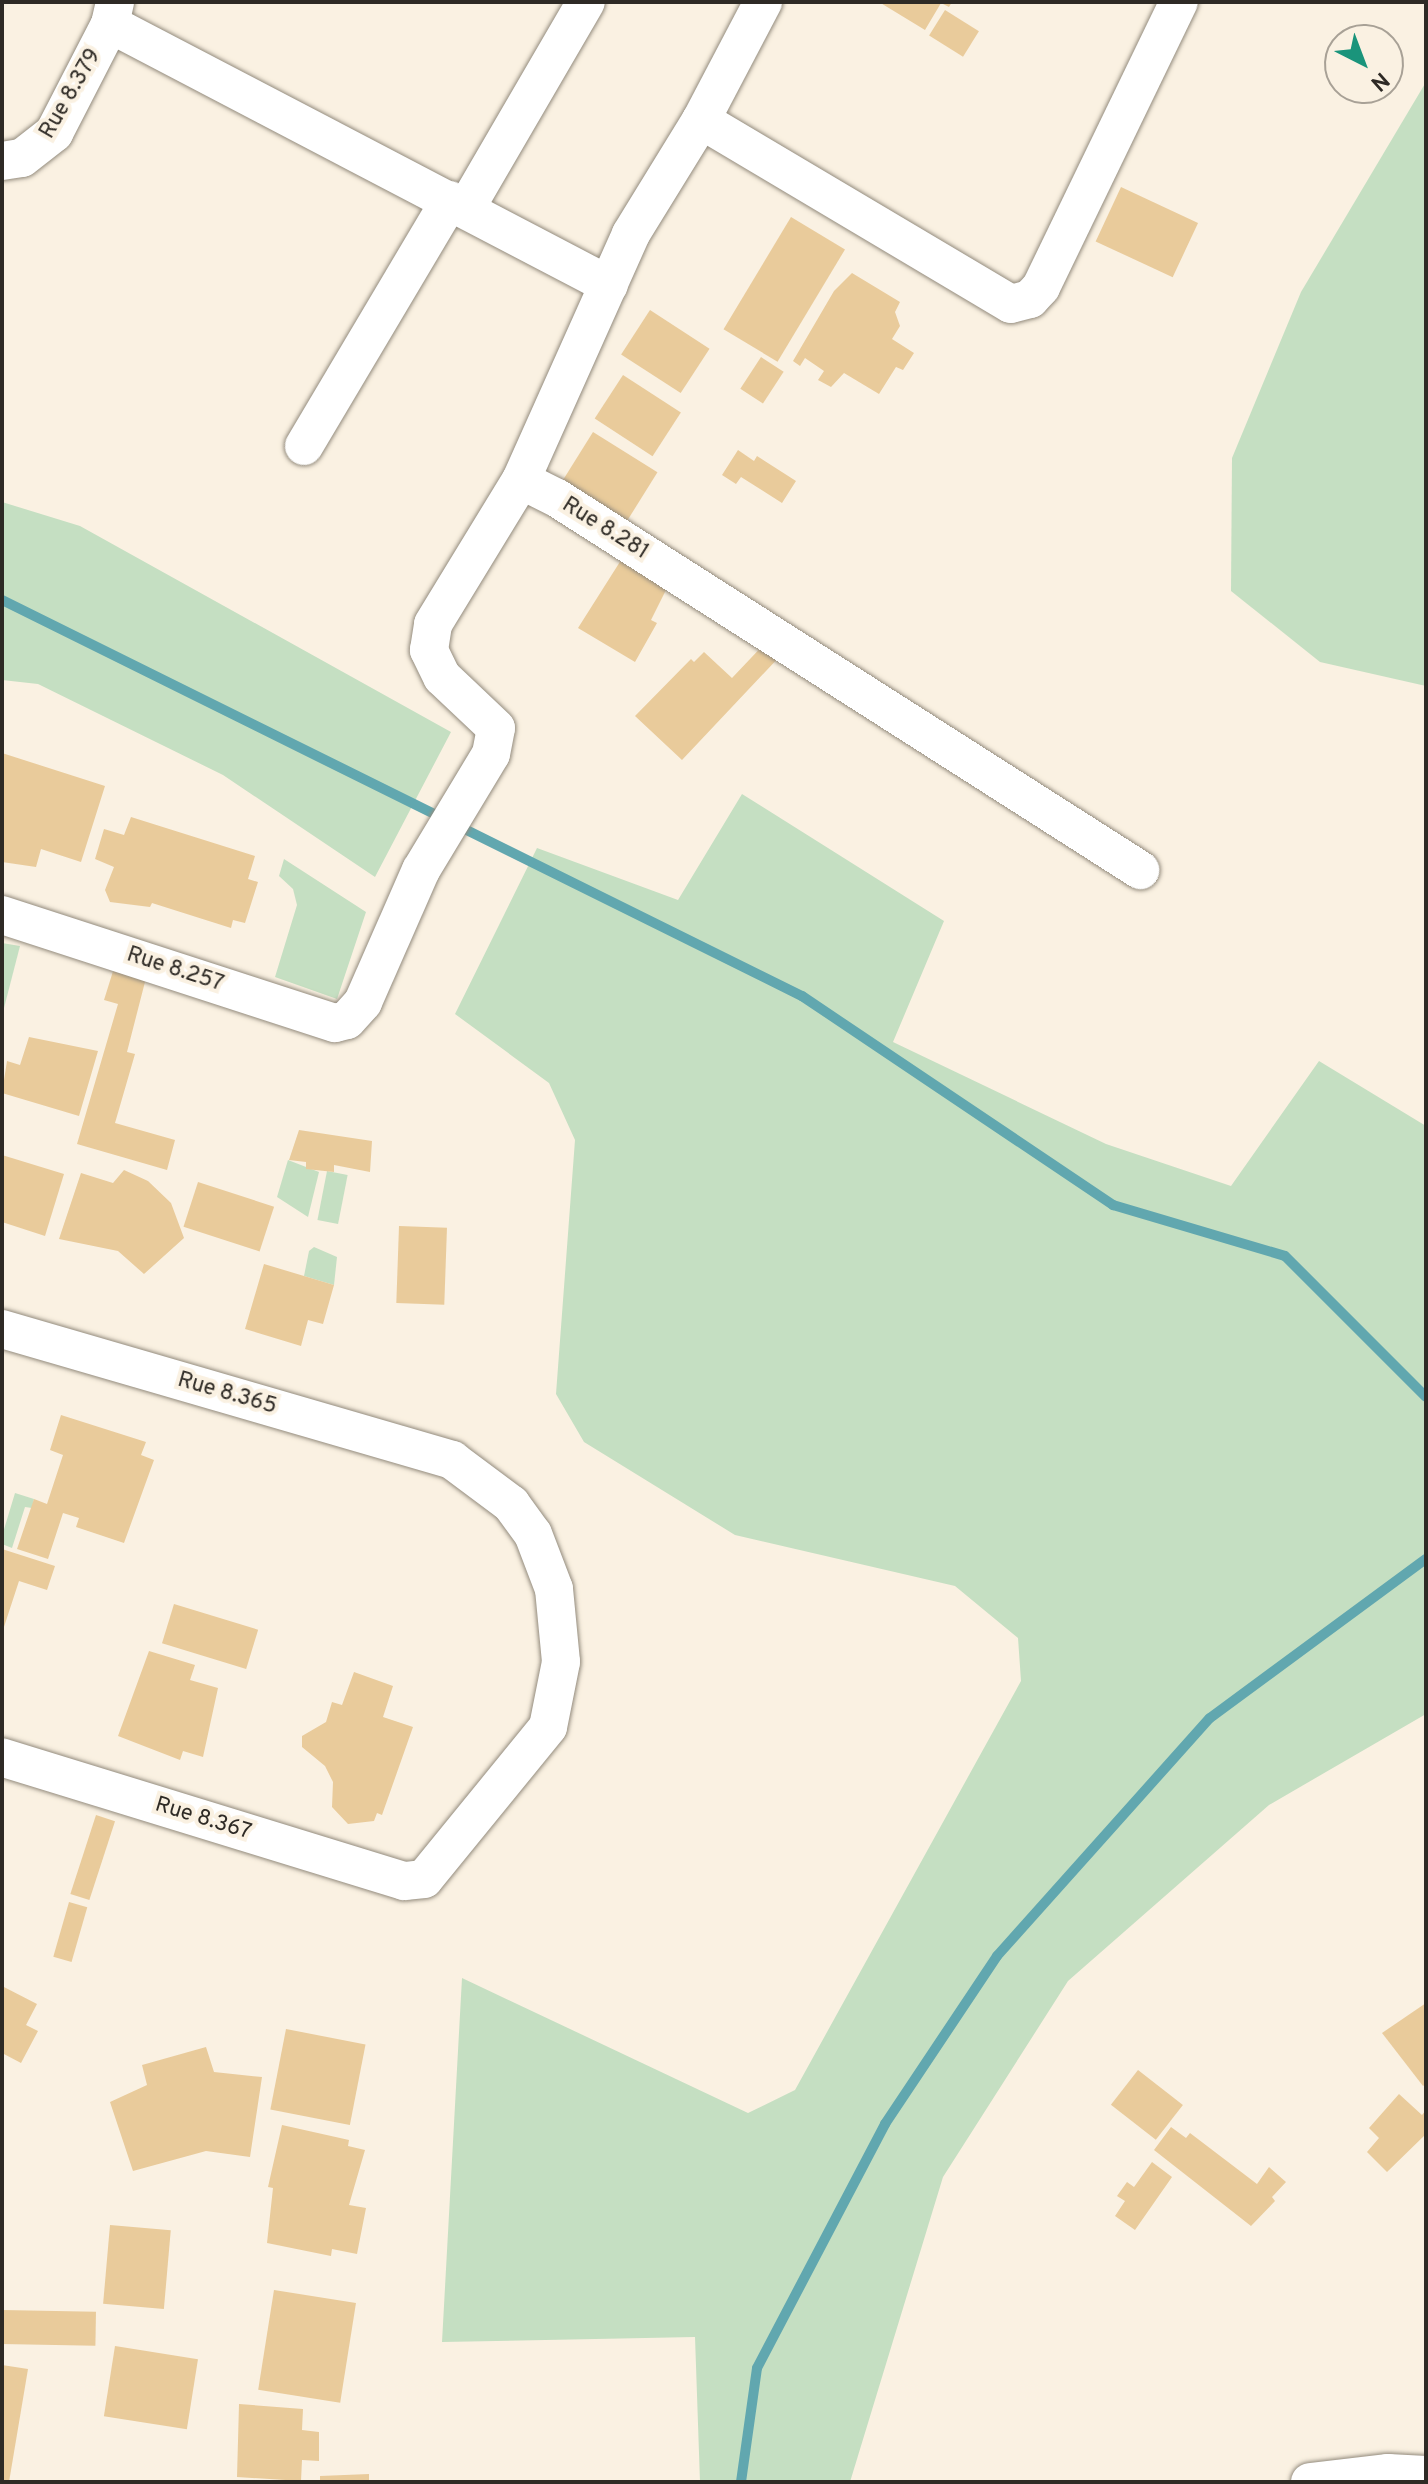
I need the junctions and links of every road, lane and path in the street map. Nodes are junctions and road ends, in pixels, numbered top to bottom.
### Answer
1 (586, 2) edge
2 (763, 2) edge
3 (1179, 2) edge
4 (113, 13) edge
5 (701, 120) junction
6 (2, 161) edge
7 (458, 204) junction
8 (609, 285) junction
9 (304, 446) dead end
10 (521, 480) junction
11 (1140, 870) dead end
12 (2, 915) edge
13 (2, 1329) edge
14 (2, 1757) edge
15 (404, 1881) joint
16 (1426, 2475) edge
17 (1310, 2482) edge

1 - 7 street
2 - 5 street
3 - 5 street
4 - 6 street, Rue 8.379
4 - 7 street
5 - 8 street
7 - 8 street
7 - 9 street
8 - 10 street
10 - 11 street, Rue 8.281
10 - 12 street, Rue 8.257
13 - 15 street, Rue 8.365
14 - 15 street, Rue 8.367
16 - 17 street

